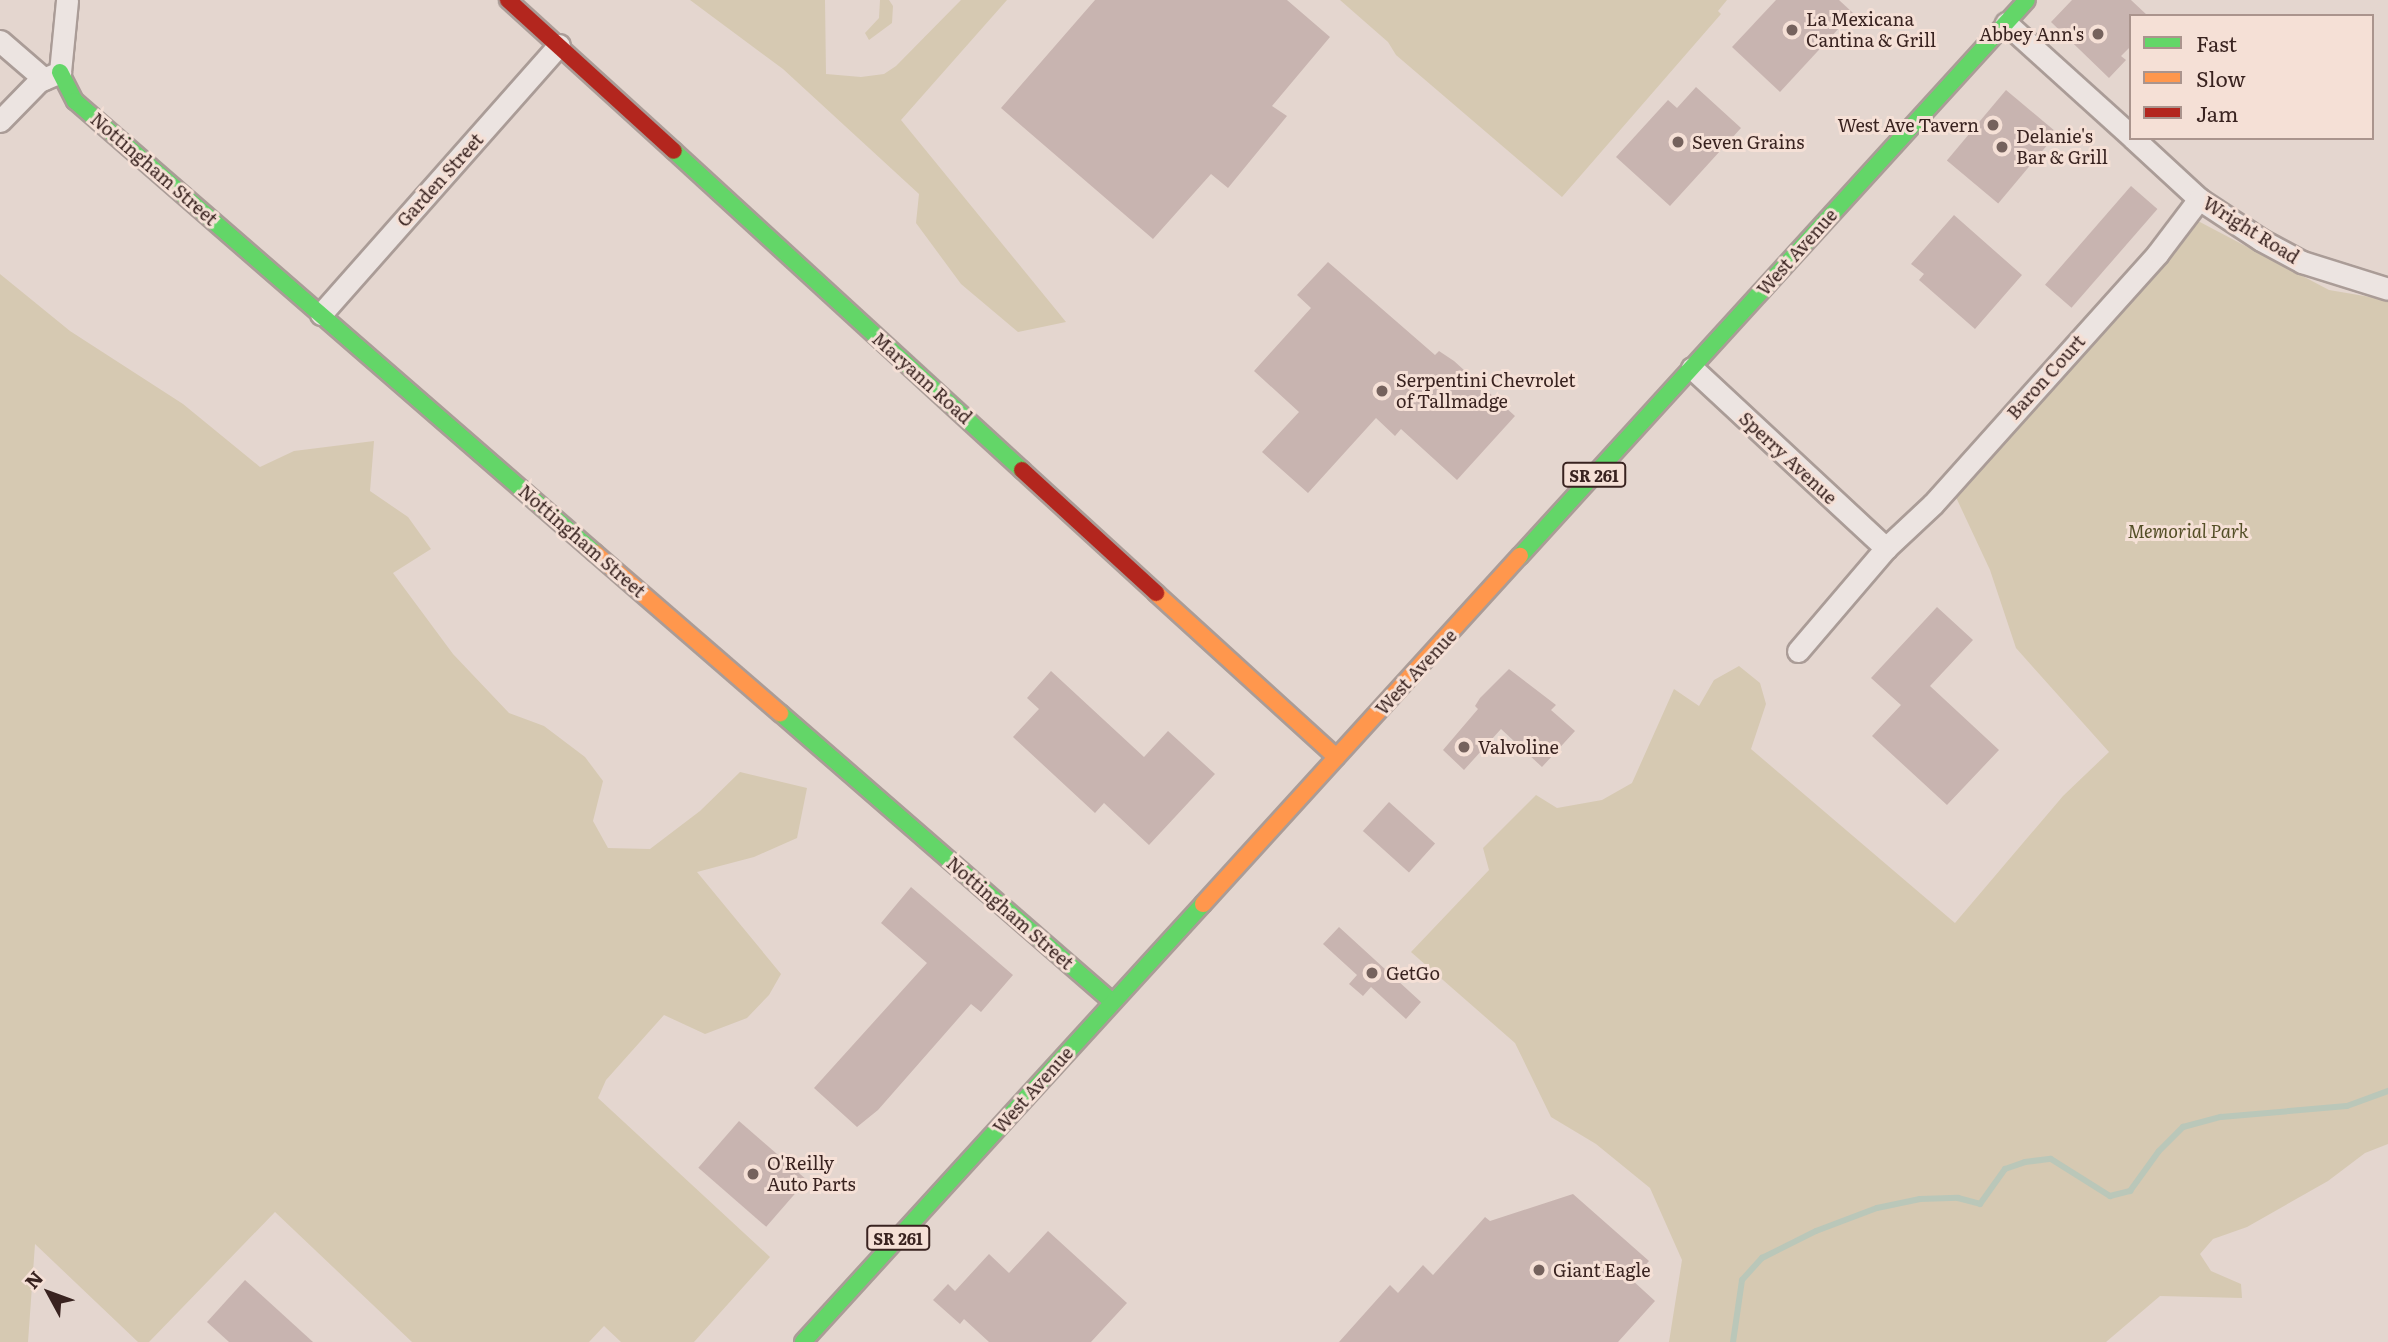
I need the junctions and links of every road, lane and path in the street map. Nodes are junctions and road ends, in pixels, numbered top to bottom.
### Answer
1 (67, 0) edge
2 (508, 0) edge
3 (2027, 0) edge
4 (2006, 23) junction
5 (0, 41) edge
6 (559, 45) junction
7 (52, 76) junction
8 (0, 121) edge
9 (2129, 134) edge
10 (2135, 140) edge
11 (2199, 199) junction
12 (2388, 289) edge
13 (321, 314) junction
14 (1692, 368) junction
15 (1886, 548) junction
16 (1798, 651) dead end
17 (1336, 757) junction
18 (1113, 1002) junction
19 (803, 1342) edge

1 - 7 street
2 - 6 street, Maryann Road
3 - 4 street, West Avenue / SR 261
4 - 9 street, Wright Road
4 - 14 street, West Avenue / SR 261
5 - 7 street, Nottingham Street
6 - 13 street, Garden Street
6 - 17 street, Maryann Road
7 - 8 street
7 - 13 street, Nottingham Street
10 - 11 street, Wright Road
11 - 12 street, Wright Road
11 - 15 street, Baron Court
13 - 18 street, Nottingham Street
14 - 15 street, Sperry Avenue
14 - 17 street, West Avenue / SR 261
15 - 16 street, Baron Court
17 - 18 street, West Avenue / SR 261
18 - 19 street, West Avenue / SR 261

